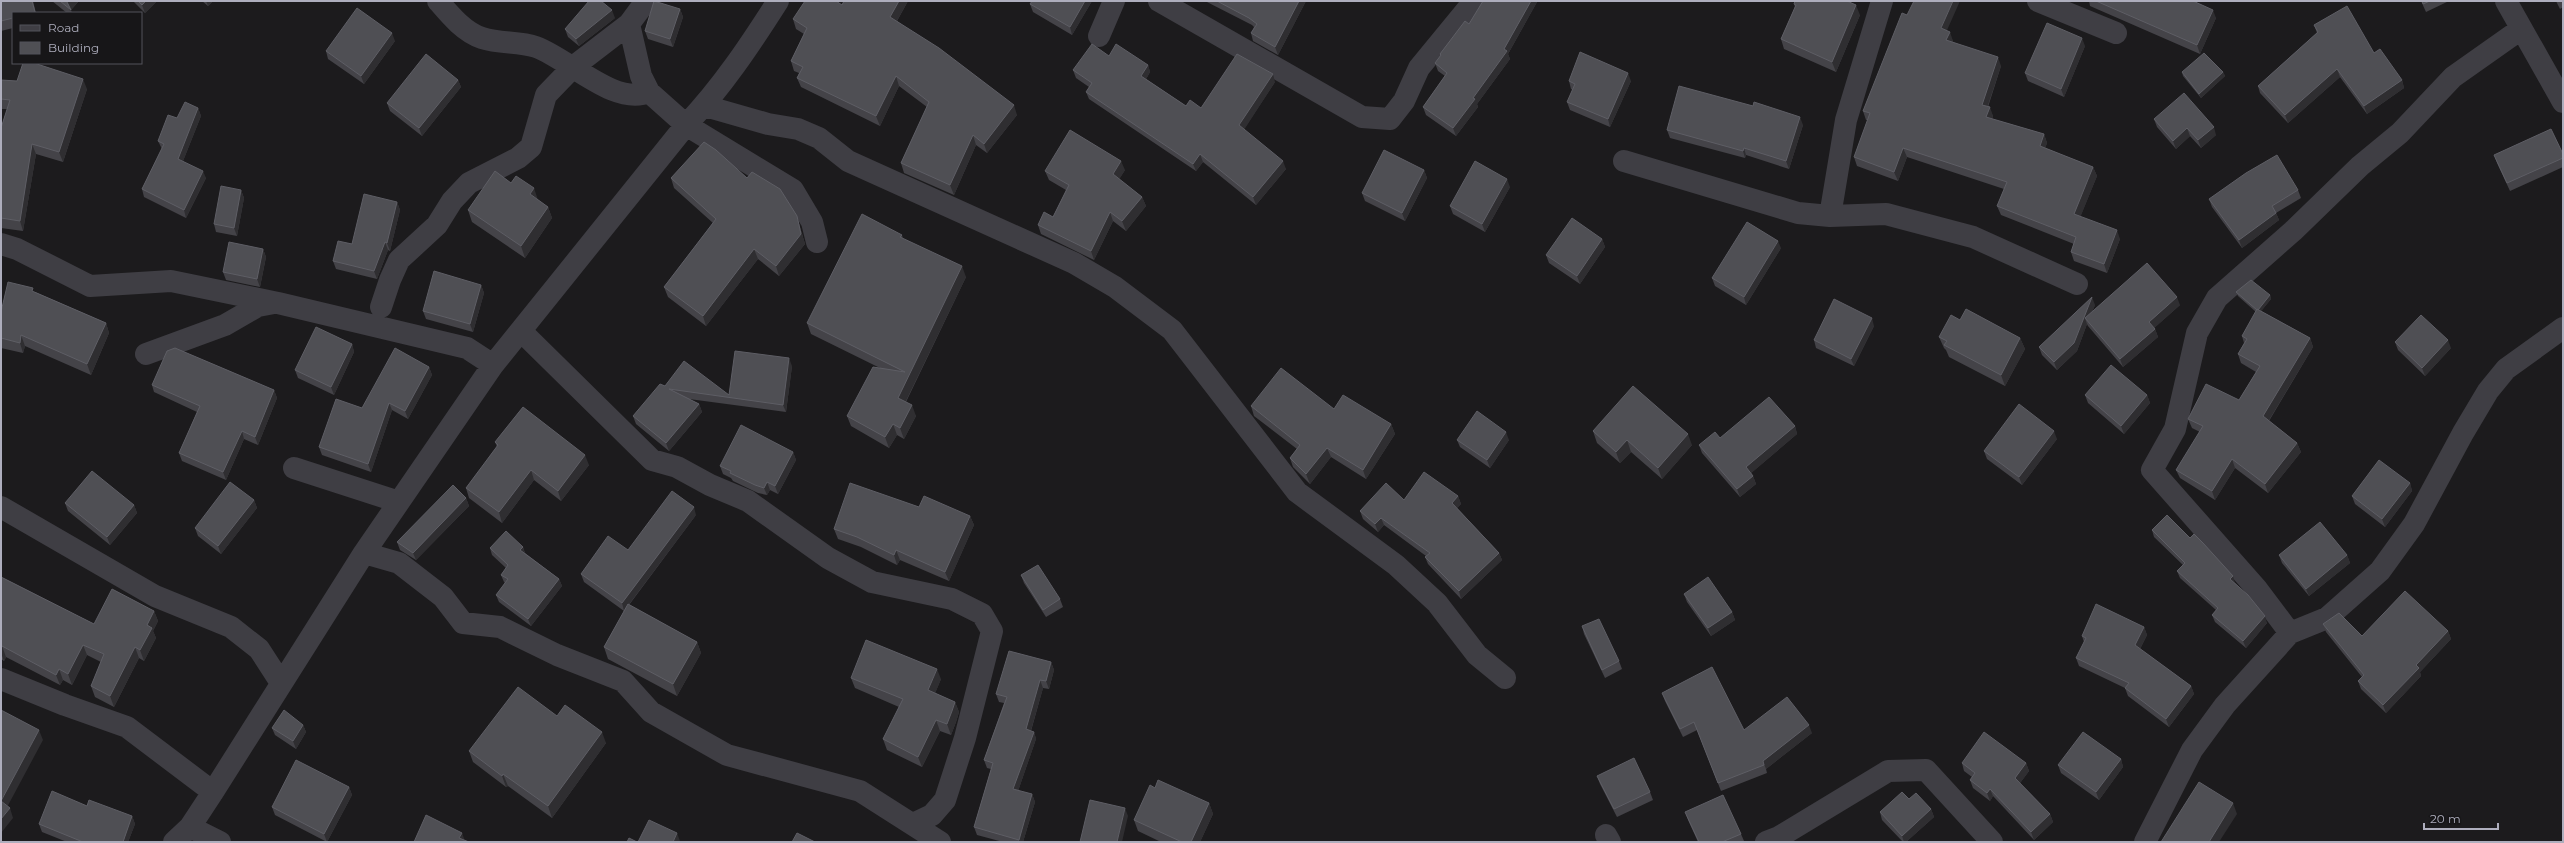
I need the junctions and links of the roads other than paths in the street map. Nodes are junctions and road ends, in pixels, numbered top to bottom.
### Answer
1 (438, 1) edge
2 (646, 1) edge
3 (778, 1) edge
4 (1114, 1) edge
5 (1159, 1) edge
6 (1474, 1) edge
7 (1882, 1) edge
8 (2038, 1) edge
9 (2506, 1) edge
10 (629, 24) junction
11 (2521, 29) junction
12 (2116, 33) dead end
13 (1099, 36) dead end
14 (573, 67) junction
15 (649, 92) junction
16 (2563, 102) edge
17 (704, 106) junction
18 (686, 125) junction
19 (1624, 160) dead end
20 (1830, 216) junction
21 (817, 242) dead end
22 (1, 244) edge
23 (2077, 284) dead end
24 (278, 303) junction
25 (381, 306) dead end
26 (2563, 328) edge
27 (521, 331) junction
28 (146, 354) dead end
29 (493, 365) junction
30 (294, 468) dead end
31 (400, 502) junction
32 (1, 507) edge
33 (364, 553) junction
34 (2290, 633) junction
35 (1505, 678) dead end
36 (1, 679) edge
37 (281, 683) junction
38 (214, 792) junction
39 (913, 824) junction
40 (190, 826) junction
41 (174, 842) edge
42 (220, 842) edge
43 (940, 842) edge
44 (1766, 842) edge
45 (1992, 842) edge
46 (2145, 842) edge

1 - 14 street
2 - 10 street
3 - 17 street
4 - 13 street
5 - 6 street
7 - 20 street
8 - 12 street
9 - 11 street
10 - 14 street
10 - 15 street
11 - 16 street
11 - 34 street
14 - 15 street
14 - 25 street
15 - 18 street
17 - 18 street
17 - 35 street
18 - 21 street
18 - 27 street
19 - 20 street
20 - 23 street
22 - 24 street
24 - 28 street
24 - 29 street
26 - 34 street
27 - 29 street
27 - 39 street
29 - 31 street
30 - 31 street
31 - 33 street
32 - 37 street
33 - 37 street
33 - 39 street
34 - 46 street
36 - 38 street
37 - 38 street
38 - 40 street
39 - 43 street
40 - 41 street
40 - 42 street
44 - 45 street

